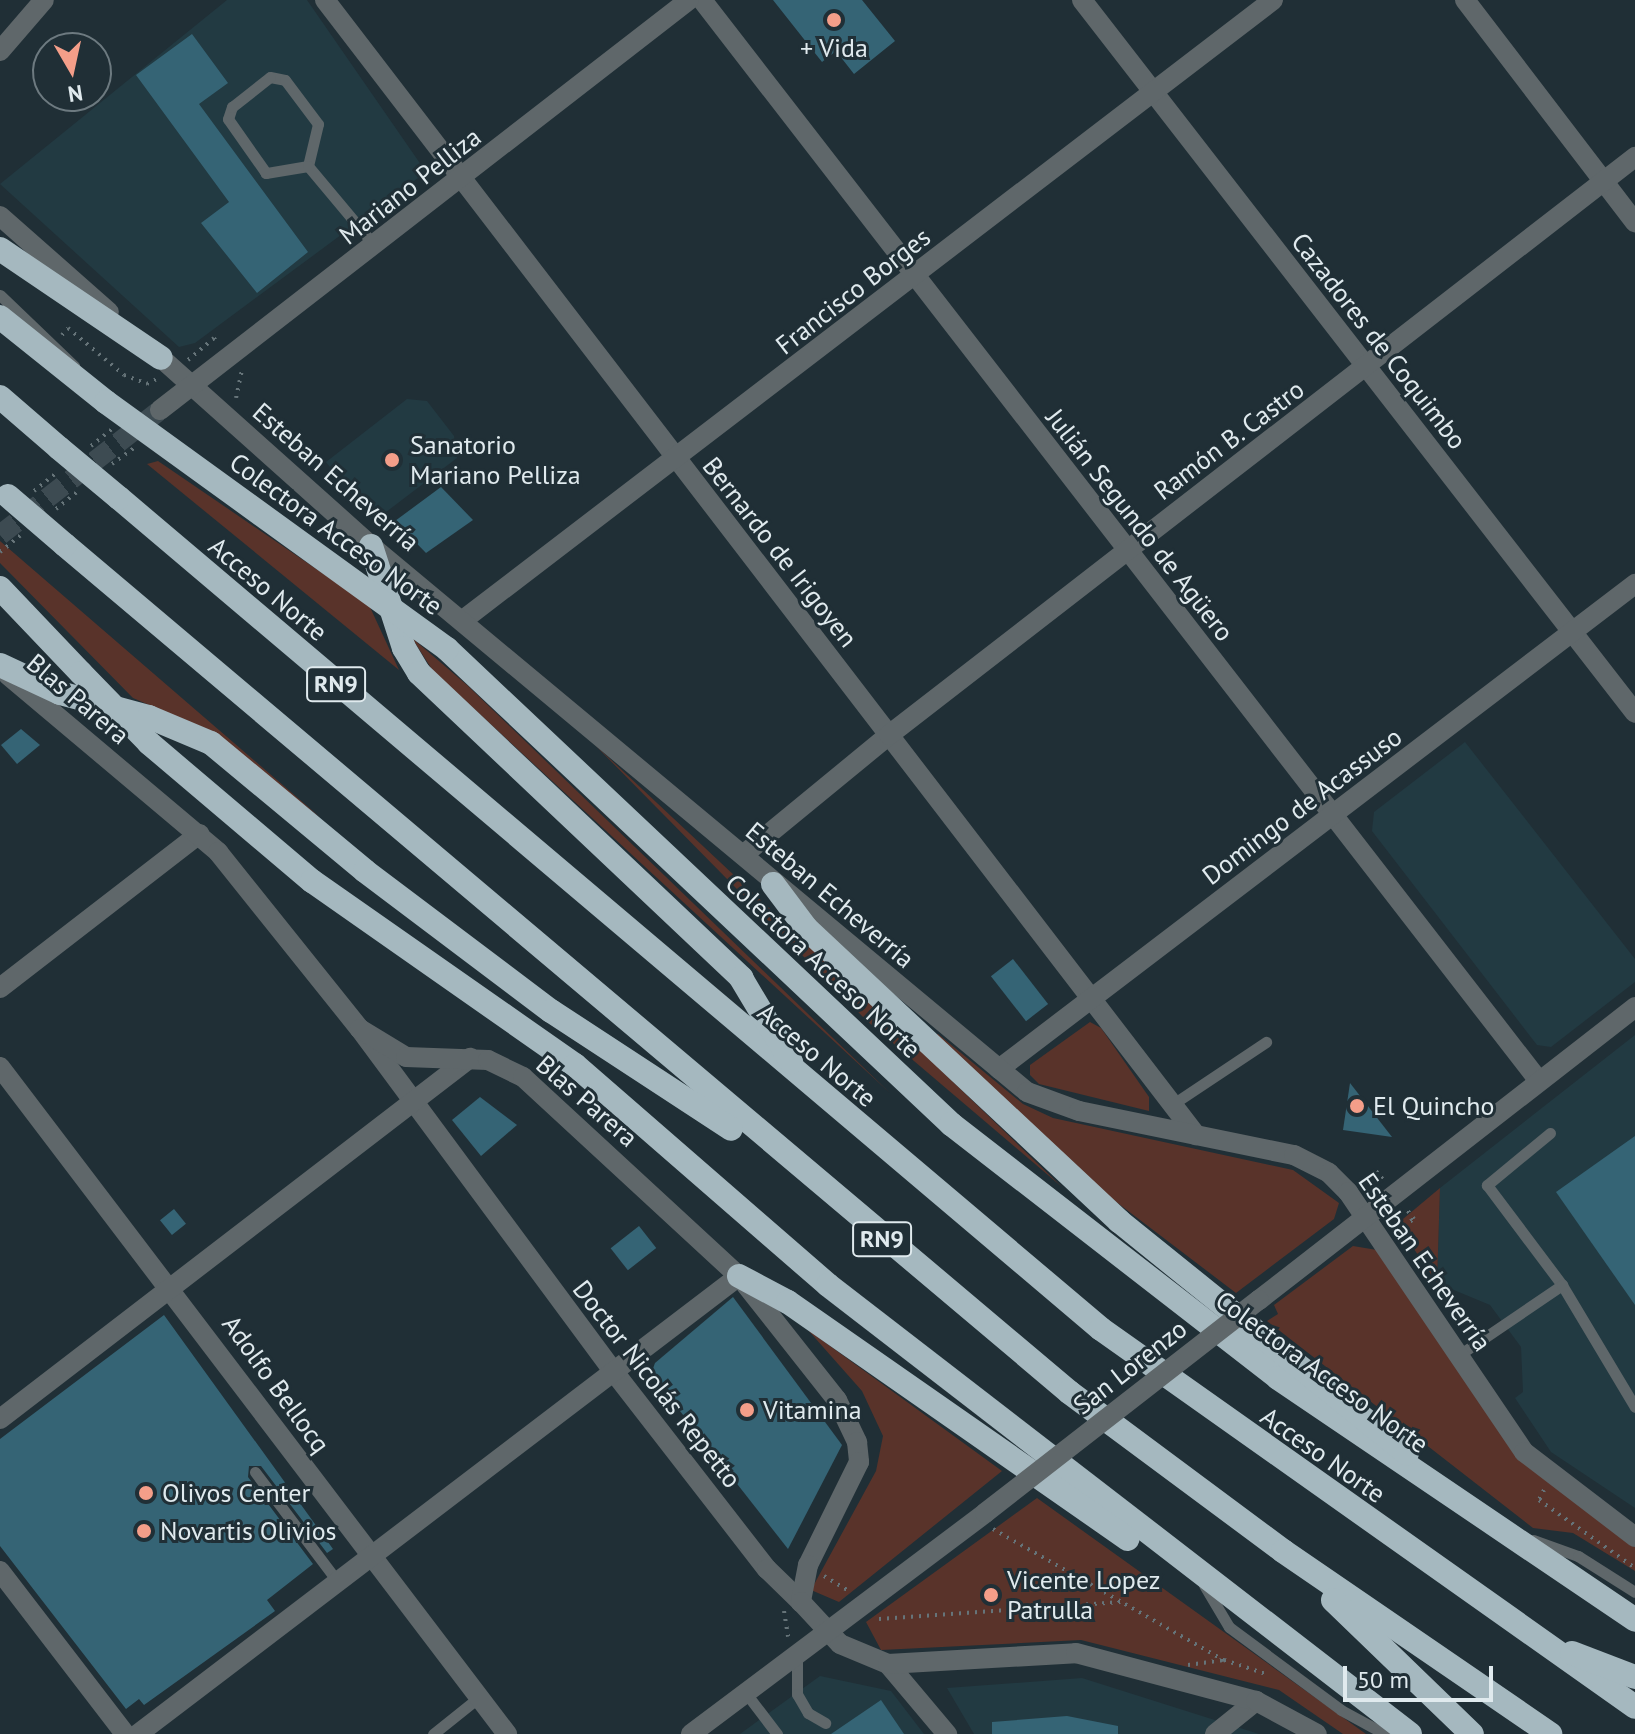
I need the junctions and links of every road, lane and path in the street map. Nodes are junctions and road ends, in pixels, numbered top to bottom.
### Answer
1 (44, 0) edge
2 (325, 0) edge
3 (689, 0) edge
4 (702, 0) edge
5 (1082, 0) edge
6 (1273, 0) edge
7 (1465, 0) edge
8 (0, 51) edge
9 (1152, 92) junction
10 (1635, 157) edge
11 (308, 166) junction
12 (1604, 181) junction
13 (459, 182) junction
14 (0, 216) edge
15 (1635, 222) edge
16 (375, 246) junction
17 (0, 249) edge
18 (916, 275) junction
19 (0, 295) edge
20 (0, 317) edge
21 (60, 337) dead end
22 (168, 364) junction
23 (1368, 367) junction
24 (192, 386) junction
25 (0, 397) edge
26 (103, 400) junction
27 (160, 410) tunnel mouth
28 (676, 461) junction
29 (4, 492) edge
30 (371, 546) junction
31 (1125, 550) junction
32 (1635, 584) edge
33 (0, 588) edge
34 (463, 620) junction
35 (1572, 633) junction
36 (0, 667) edge
37 (1635, 713) edge
38 (889, 735) junction
39 (1332, 815) junction
40 (199, 834) junction
41 (743, 855) junction
42 (773, 884) junction
43 (0, 988) edge
44 (1094, 999) junction
45 (1635, 1007) edge
46 (360, 1029) junction
47 (1266, 1042) dead end
48 (470, 1058) junction
49 (0, 1067) edge
50 (999, 1069) junction
51 (803, 1081) junction
52 (1539, 1081) junction
53 (411, 1104) junction
54 (1173, 1104) junction
55 (1550, 1133) dead end
56 (1196, 1135) junction
57 (814, 1183) junction
58 (1363, 1215) junction
59 (739, 1276) junction
60 (1562, 1285) junction
61 (174, 1288) junction
62 (1459, 1355) junction
63 (614, 1372) junction
64 (1635, 1407) edge
65 (0, 1419) edge
66 (255, 1472) dead end
67 (988, 1520) junction
68 (1490, 1526) junction
69 (1635, 1537) edge
70 (1283, 1551) junction
71 (369, 1558) junction
72 (0, 1571) edge
73 (1196, 1571) junction
74 (338, 1582) junction
75 (1635, 1592) edge
76 (801, 1602) junction
77 (1635, 1620) edge
78 (824, 1629) junction
79 (1536, 1640) junction
80 (797, 1650) junction
81 (1224, 1660) junction
82 (888, 1664) junction
83 (1292, 1673) junction
84 (1635, 1677) edge
85 (1184, 1680) junction
86 (745, 1692) junction
87 (478, 1698) junction
88 (1256, 1701) junction
89 (1635, 1707) edge
90 (825, 1723) dead end
91 (125, 1734) edge
92 (138, 1734) edge
93 (433, 1734) edge
94 (507, 1734) edge
95 (691, 1734) edge
96 (777, 1734) edge
97 (947, 1734) edge
98 (1215, 1734) edge
99 (1317, 1734) edge
100 (1385, 1734) edge
101 (1410, 1734) edge
102 (1472, 1734) edge
103 (1550, 1734) edge

1 - 8 street
2 - 13 street, Bernardo de Irigoyen
3 - 13 street, Mariano Pelliza
4 - 18 street, Julián Segundo de Agüero
5 - 9 street, Cazadores de Coquimbo
6 - 9 street, Francisco Borges
7 - 12 street
9 - 18 street, Francisco Borges
9 - 23 street, Cazadores de Coquimbo
10 - 12 street, Ramón B. Castro
11 - 11 lane
11 - 16 lane
12 - 15 street
12 - 23 street, Ramón B. Castro
13 - 16 street, Mariano Pelliza
13 - 28 street, Bernardo de Irigoyen
14 - 22 street, Esteban Echeverría
16 - 24 street, Mariano Pelliza
17 - 22 highway
18 - 28 street, Francisco Borges
18 - 31 street, Julián Segundo de Agüero
19 - 26 lane
20 - 26 highway, Colectora Acceso Norte
21 - 22 path
22 - 24 street, Esteban Echeverría
23 - 31 street, Ramón B. Castro
23 - 35 street, Cazadores de Coquimbo
24 - 27 street, Mariano Pelliza
24 - 30 street, Esteban Echeverría
25 - 51 highway, Acceso Norte / RN9, bridge
26 - 68 highway, Colectora Acceso Norte, bridge
28 - 34 street, Francisco Borges
28 - 38 street, Bernardo de Irigoyen
29 - 57 highway, RN9, bridge
30 - 34 street, Esteban Echeverría
30 - 51 highway
31 - 38 street, Ramón B. Castro
31 - 39 street, Julián Segundo de Agüero
32 - 35 street, Domingo de Acassuso
33 - 73 highway, bridge
34 - 41 street, Esteban Echeverría
35 - 37 street, Cazadores de Coquimbo
35 - 39 street, Domingo de Acassuso
36 - 40 street, Blas Parera
36 - 57 highway
38 - 41 street, Ramón B. Castro
38 - 44 street, Bernardo de Irigoyen
39 - 44 street, Domingo de Acassuso
39 - 52 street, Julián Segundo de Agüero
40 - 43 street
40 - 46 street, Blas Parera
41 - 42 street, Esteban Echeverría
42 - 50 street, Esteban Echeverría
42 - 68 highway
44 - 50 street, Domingo de Acassuso
44 - 54 street, Bernardo de Irigoyen
45 - 52 street, San Lorenzo
46 - 48 street, Blas Parera
46 - 53 street, Doctor Nicolás Repetto
47 - 54 lane
48 - 53 street
48 - 59 street, Blas Parera
49 - 61 street, Adolfo Bellocq
50 - 56 street, Esteban Echeverría
51 - 79 highway, Acceso Norte / RN9
52 - 58 street, San Lorenzo
53 - 61 street
53 - 63 street, Doctor Nicolás Repetto
54 - 56 street, Bernardo de Irigoyen
55 - 60 lane
56 - 58 street, Esteban Echeverría
57 - 70 highway, RN9
58 - 62 street, Esteban Echeverría
58 - 67 street, San Lorenzo, bridge
59 - 63 street
59 - 73 highway
59 - 76 street, Blas Parera
60 - 62 lane
60 - 64 lane
61 - 65 street
61 - 71 street, Adolfo Bellocq
62 - 69 street, Esteban Echeverría
63 - 71 street
63 - 76 street, Doctor Nicolás Repetto
66 - 74 lane
67 - 78 street, San Lorenzo
67 - 81 path
68 - 75 lane
68 - 77 highway, Colectora Acceso Norte
70 - 102 highway
70 - 103 highway, RN9
71 - 74 street
71 - 87 street, Adolfo Bellocq
72 - 91 street
73 - 83 lane
73 - 101 highway
74 - 92 street
76 - 78 street, Doctor Nicolás Repetto
78 - 80 street, San Lorenzo
78 - 82 street, Doctor Nicolás Repetto
79 - 84 highway
79 - 89 highway, Acceso Norte / RN9
80 - 86 street, San Lorenzo
80 - 90 lane
81 - 83 path
81 - 85 path
82 - 85 street
82 - 97 street
83 - 100 lane
85 - 88 street
86 - 95 street, San Lorenzo
86 - 96 lane
87 - 93 lane
87 - 94 street, Adolfo Bellocq
88 - 98 street
88 - 99 street

